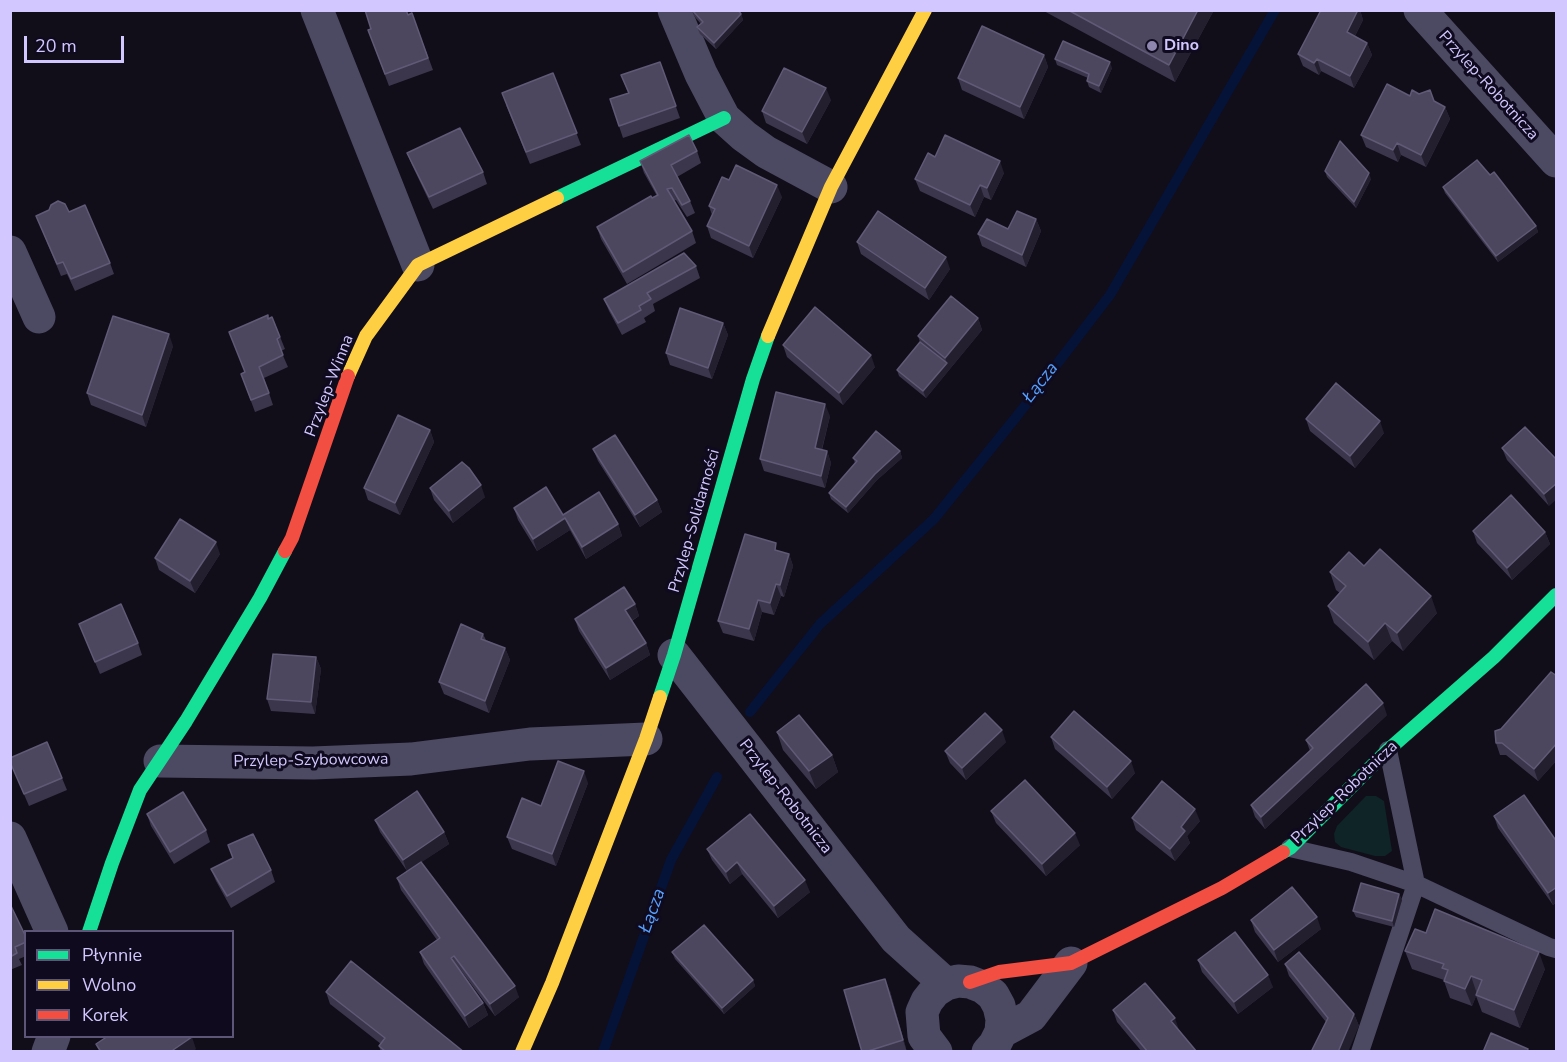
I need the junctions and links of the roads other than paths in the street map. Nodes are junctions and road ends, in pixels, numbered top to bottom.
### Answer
1 (317, 10) edge
2 (674, 10) edge
3 (925, 10) edge
4 (1420, 10) edge
5 (724, 118) junction
6 (1557, 161) edge
7 (831, 187) junction
8 (10, 252) edge
9 (418, 265) junction
10 (39, 317) dead end
11 (1557, 595) edge
12 (674, 655) junction
13 (646, 739) junction
14 (1388, 750) junction
15 (159, 761) junction
16 (10, 838) edge
17 (1290, 848) junction
18 (1416, 884) junction
19 (51, 930) edge
20 (90, 930) edge
21 (896, 939) junction
22 (1557, 949) edge
23 (1071, 963) junction
24 (958, 983) junction
25 (922, 1012) junction
26 (994, 1042) edge
27 (522, 1052) edge
28 (936, 1052) edge
29 (1360, 1052) edge

1 - 9 street
2 - 5 street
3 - 7 street, Przylep-Solidarności
4 - 6 street, Przylep-Robotnicza
5 - 7 street
5 - 9 street, Przylep-Winna
7 - 12 street, Przylep-Solidarności
8 - 10 street
9 - 15 street, Przylep-Winna
11 - 14 street, Przylep-Robotnicza
12 - 13 street, Przylep-Solidarności
12 - 21 street, Przylep-Robotnicza
13 - 15 street, Przylep-Szybowcowa
13 - 27 street, Przylep-Solidarności
14 - 17 street, Przylep-Robotnicza
14 - 18 lane
15 - 20 street
16 - 19 street
17 - 18 lane
17 - 23 street, Przylep-Robotnicza
18 - 22 lane
18 - 29 lane
21 - 24 street, Przylep-Robotnicza
21 - 25 street, Przylep-Robotnicza
23 - 24 street, Przylep-Robotnicza
23 - 26 street, Przylep-Robotnicza
24 - 25 street
24 - 26 street
25 - 28 street, Przylep-Robotnicza

